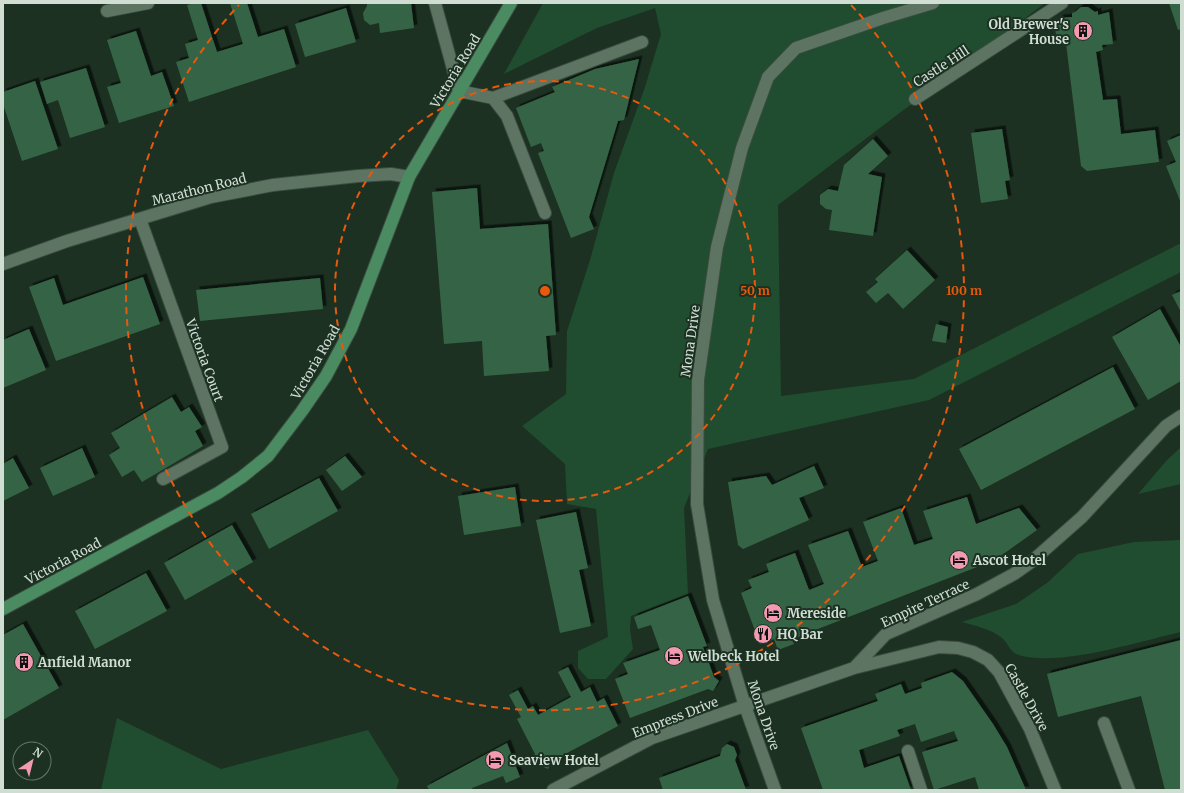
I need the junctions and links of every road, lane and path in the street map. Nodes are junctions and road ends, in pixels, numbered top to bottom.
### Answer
1 (148, 3) edge
2 (435, 3) edge
3 (512, 3) edge
4 (933, 3) edge
5 (1062, 3) edge
6 (107, 11) dead end
7 (642, 42) dead end
8 (459, 91) junction
9 (492, 98) junction
10 (915, 99) dead end
11 (409, 177) junction
12 (545, 214) dead end
13 (140, 219) junction
14 (3, 264) edge
15 (1181, 416) edge
16 (163, 479) dead end
17 (3, 609) edge
18 (854, 668) junction
19 (744, 706) junction
20 (1104, 723) dead end
21 (908, 752) dead end
22 (554, 790) edge
23 (775, 790) edge
24 (921, 790) edge
25 (1055, 790) edge
26 (1129, 790) edge

1 - 6 street
2 - 8 street
3 - 8 main road, Victoria Road
4 - 19 street, Mona Drive
5 - 10 street, Castle Hill
7 - 9 street
8 - 9 street
8 - 11 main road, Victoria Road
9 - 12 street
11 - 13 street, Marathon Road
11 - 17 main road, Victoria Road
13 - 14 street, Marathon Road
13 - 16 street, Victoria Court
15 - 18 street, Empire Terrace
18 - 19 street, Empire Terrace
18 - 25 street, Castle Drive
19 - 22 street, Empress Drive
19 - 23 street, Mona Drive
20 - 26 street
21 - 24 street

